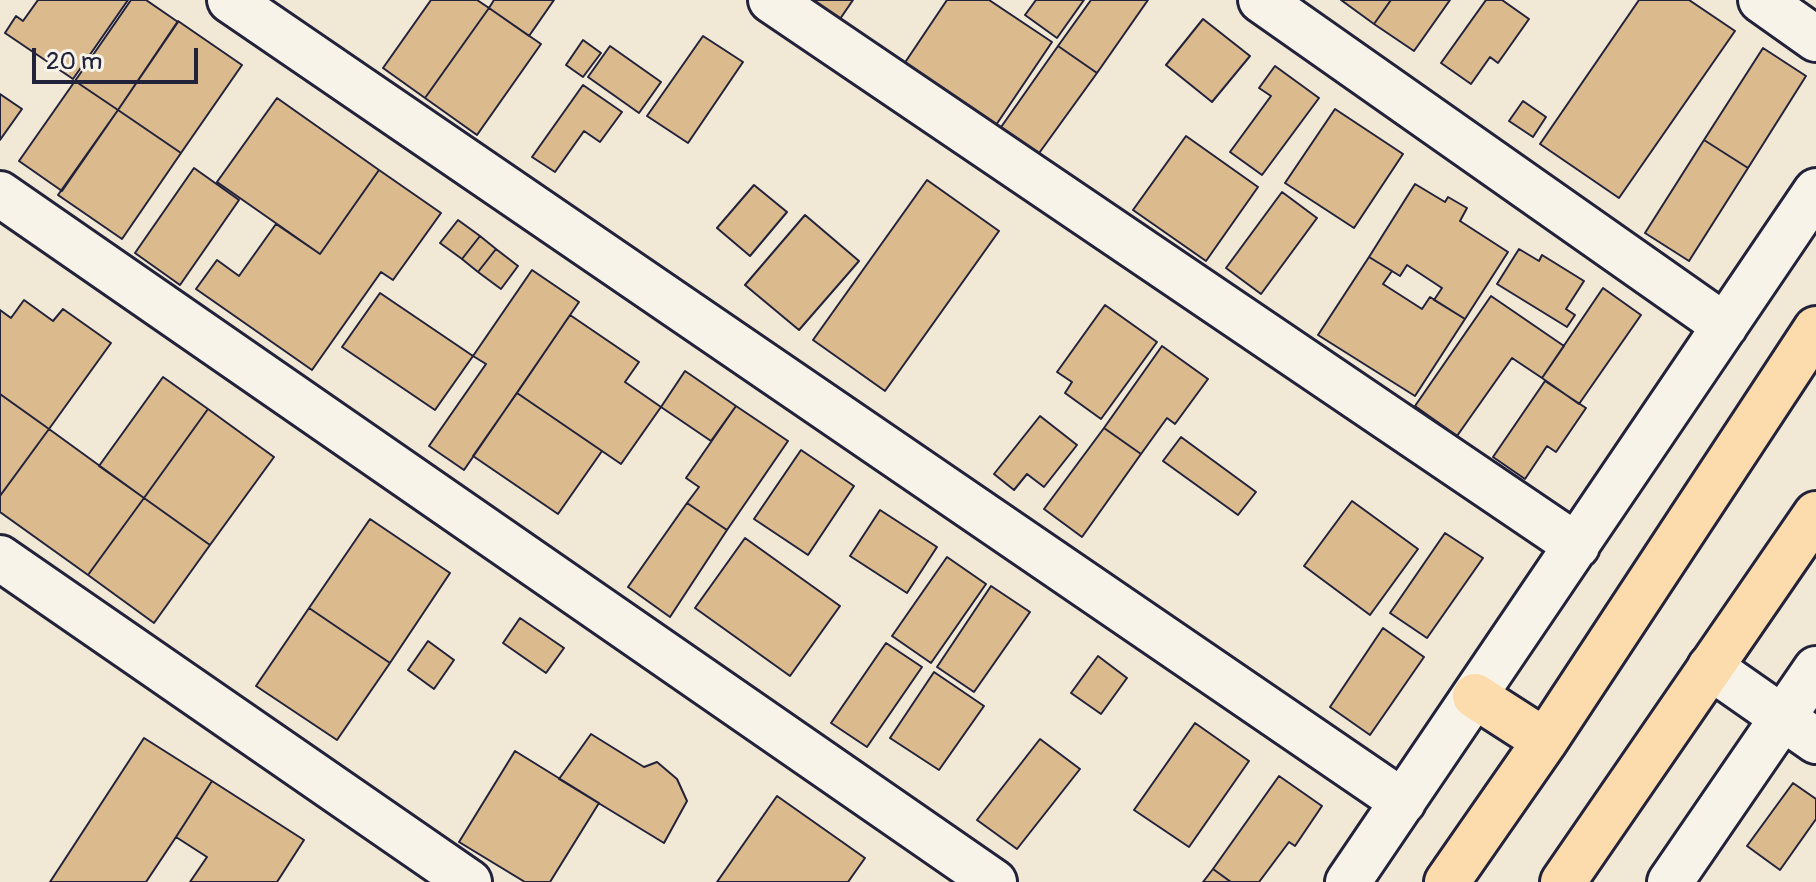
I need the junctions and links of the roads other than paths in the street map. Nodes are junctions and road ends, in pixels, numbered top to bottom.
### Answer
1 (230, 0) edge
2 (771, 0) edge
3 (1261, 0) edge
4 (1761, 0) edge
5 (1816, 39) edge
6 (1816, 191) edge
7 (0, 194) edge
8 (1725, 326) junction
9 (1816, 329) edge
10 (1816, 514) edge
11 (1577, 546) junction
12 (0, 558) edge
13 (1710, 667) junction
14 (1816, 669) edge
15 (1475, 696) junction
16 (1799, 729) edge
17 (1545, 741) junction
18 (1403, 802) junction
19 (469, 882) edge
20 (994, 882) edge
21 (1348, 882) edge
22 (1447, 882) edge
23 (1563, 882) edge
24 (1670, 882) edge

1 - 18 street
2 - 11 street
3 - 8 street
4 - 5 street
6 - 8 street
7 - 20 street
8 - 11 street
9 - 17 main road
10 - 13 main road
11 - 15 street
12 - 19 street
13 - 16 street
13 - 23 main road
14 - 16 street
15 - 17 main road
15 - 18 street
16 - 24 street
17 - 22 main road
18 - 21 street

